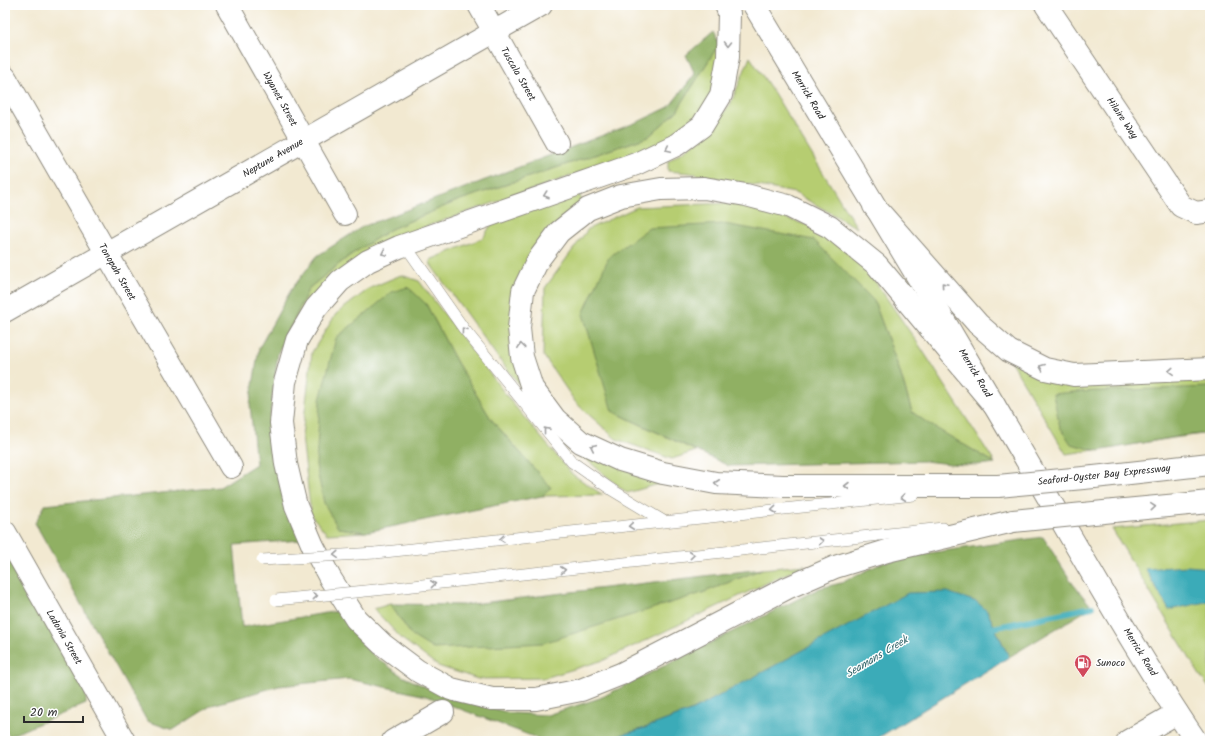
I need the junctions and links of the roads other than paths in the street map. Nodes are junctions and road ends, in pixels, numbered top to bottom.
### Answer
1 (227, 5) edge
2 (479, 5) edge
3 (541, 5) edge
4 (726, 5) edge
5 (754, 5) edge
6 (1046, 5) edge
7 (494, 32) junction
8 (5, 77) edge
9 (303, 141) junction
10 (557, 143) dead end
11 (874, 206) junction
12 (1210, 211) edge
13 (345, 214) dead end
14 (405, 244) junction
15 (107, 254) junction
16 (5, 311) edge
17 (1210, 369) edge
18 (994, 405) junction
19 (1210, 464) edge
20 (231, 467) dead end
21 (998, 486) junction
22 (1210, 502) edge
23 (1013, 521) junction
24 (665, 522) junction
25 (5, 532) edge
26 (262, 560) dead end
27 (276, 600) dead end
28 (443, 712) dead end
29 (1177, 713) junction
30 (124, 741) edge
31 (393, 741) edge
32 (1128, 741) edge
33 (1196, 741) edge

1 - 9 main road, Wyanet Street
2 - 7 main road, Tuscala Street
3 - 7 main road, Neptune Avenue
4 -> 14 main road
5 - 11 main road, Merrick Road
6 - 12 main road, Hilaire Way
7 - 9 main road, Neptune Avenue
7 - 10 main road, Tuscala Street
8 - 15 main road, Tonopah Street
9 - 13 main road, Wyanet Street
9 - 15 main road, Neptune Avenue
17 -> 11 main road
11 - 18 main road, Merrick Road
14 -> 23 main road
24 -> 14 lane
15 - 16 main road, Neptune Avenue
15 - 20 main road, Tonopah Street
21 -> 18 main road, Seaford-Oyster Bay Expressway
18 - 29 main road, Merrick Road
19 - 21 main road, Seaford-Oyster Bay Expressway, bridge
21 -> 24 lane
23 -> 22 main road, bridge
27 -> 23 lane, bridge
24 -> 26 lane, bridge
25 - 30 main road, Ladonia Street
28 - 31 main road
29 - 32 main road
29 - 33 main road, Merrick Road

